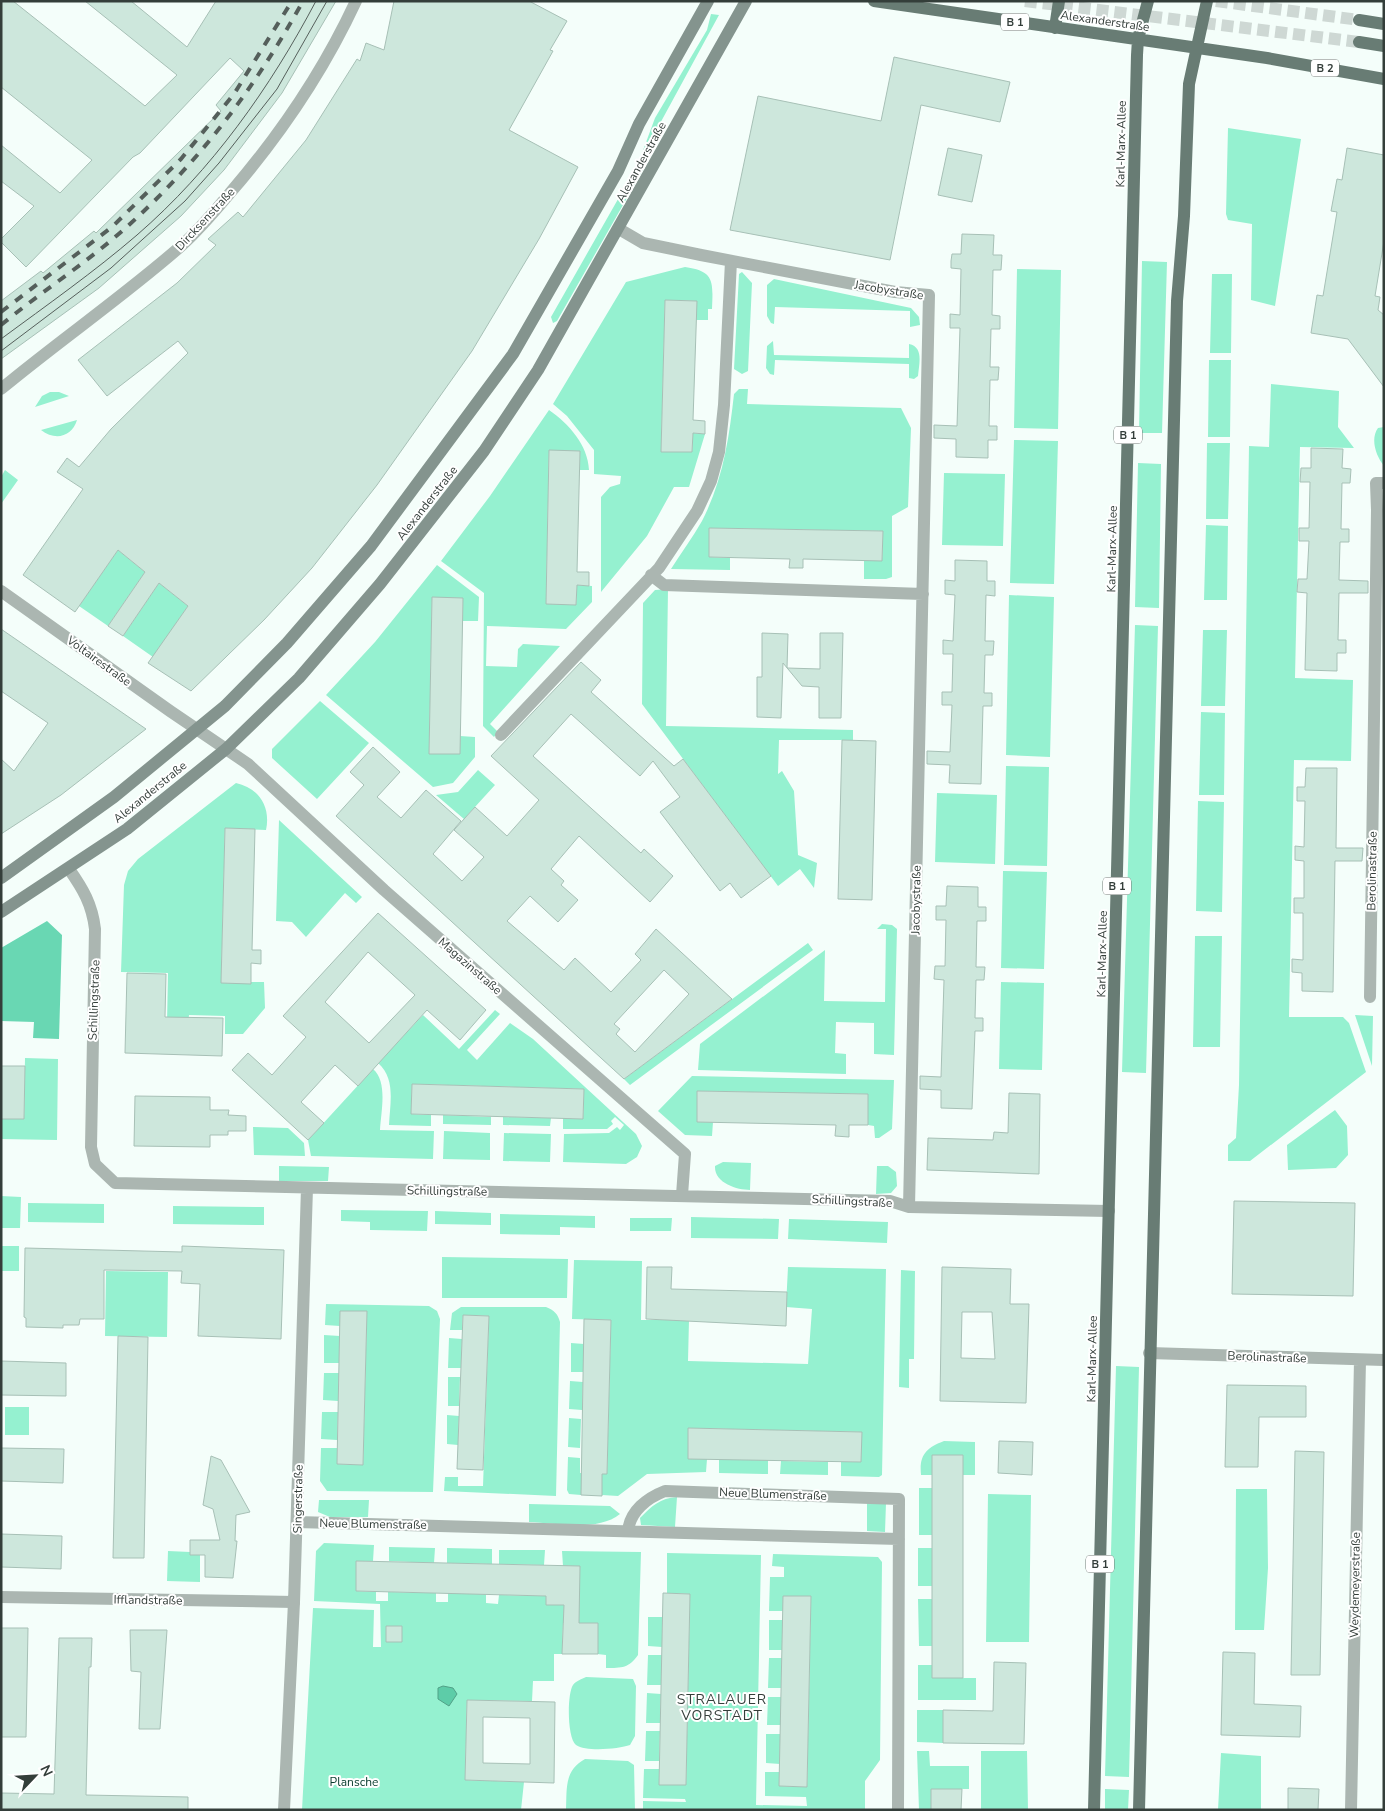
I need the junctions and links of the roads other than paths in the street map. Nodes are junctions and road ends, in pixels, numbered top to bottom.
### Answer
1 (356, 1) edge
2 (708, 1) edge
3 (746, 1) edge
4 (874, 1) edge
5 (1059, 1) edge
6 (1148, 1) edge
7 (1206, 1) edge
8 (1360, 20) tunnel mouth
9 (1384, 24) edge
10 (1055, 28) junction
11 (1138, 39) junction
12 (1359, 42) tunnel mouth
13 (1384, 46) edge
14 (1196, 48) junction
15 (1384, 79) edge
16 (619, 229) junction
17 (731, 261) junction
18 (1, 389) edge
19 (1384, 483) edge
20 (651, 575) junction
21 (1, 591) edge
22 (922, 594) junction
23 (198, 730) junction
24 (501, 735) dead end
25 (226, 749) junction
26 (69, 868) junction
27 (1, 878) edge
28 (1, 912) edge
29 (1370, 997) dead end
30 (307, 1188) junction
31 (682, 1195) junction
32 (909, 1207) junction
33 (1109, 1211) junction
34 (1149, 1353) junction
35 (1360, 1360) junction
36 (1384, 1360) edge
37 (297, 1522) junction
38 (628, 1531) junction
39 (899, 1539) junction
40 (1, 1597) edge
41 (294, 1602) junction
42 (284, 1810) edge
43 (898, 1810) edge
44 (1094, 1810) edge
45 (1139, 1810) edge
46 (1351, 1810) edge

1 - 18 street, Dircksenstraße
2 - 23 main road, Alexanderstraße
3 - 16 main road, Alexanderstraße
4 - 10 main road, Alexanderstraße / B 1
5 - 10 main road
6 - 11 main road, Karl-Marx-Allee
7 - 14 main road
8 - 9 main road
10 - 11 main road, Alexanderstraße / B 1
11 - 14 main road, Alexanderstraße / B 2
11 - 33 main road, Karl-Marx-Allee / B 1
12 - 13 main road
14 - 15 main road, B 2
14 - 34 main road
16 - 17 street, Jacobystraße
16 - 25 main road, Alexanderstraße
17 - 20 street
17 - 22 street, Jacobystraße
19 - 29 street, Berolinastraße
20 - 22 street
20 - 24 street
21 - 23 street, Voltairestraße
22 - 32 street, Jacobystraße
23 - 25 street, Voltairestraße
23 - 27 main road, Alexanderstraße
25 - 26 main road, Alexanderstraße
25 - 31 street, Magazinstraße
26 - 28 main road, Alexanderstraße
26 - 30 street, Schillingstraße
30 - 31 street, Schillingstraße
30 - 37 street, Singerstraße
31 - 32 street, Schillingstraße
32 - 33 street, Schillingstraße
33 - 44 main road, Karl-Marx-Allee / B 1
34 - 35 street, Berolinastraße
34 - 45 main road
35 - 36 street, Berolinastraße
35 - 46 street, Weydemeyerstraße
37 - 38 street, Neue Blumenstraße
37 - 41 street, Singerstraße
38 - 39 street, Neue Blumenstraße
38 - 39 street, Neue Blumenstraße
39 - 43 street, Neue Blumenstraße
40 - 41 street, Ifflandstraße
41 - 42 street, Singerstraße

